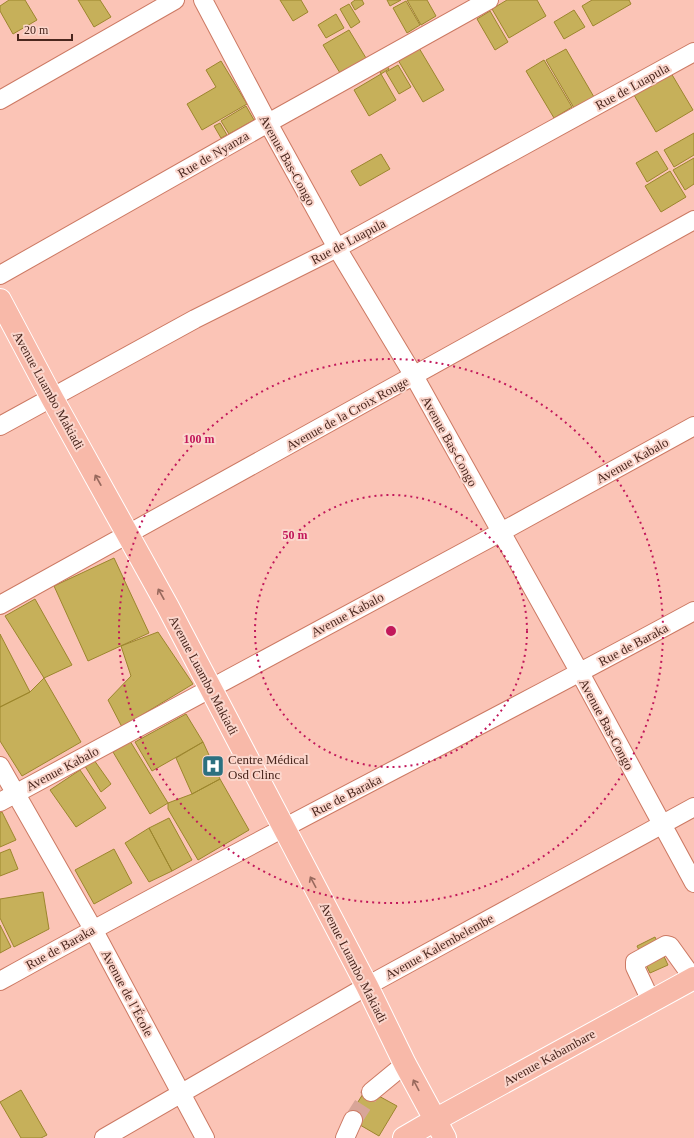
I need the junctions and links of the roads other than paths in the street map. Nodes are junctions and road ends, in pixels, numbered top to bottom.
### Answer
1 (175, 0) edge
2 (203, 0) edge
3 (489, 0) edge
4 (694, 52) edge
5 (0, 100) edge
6 (268, 123) junction
7 (694, 220) edge
8 (337, 248) junction
9 (0, 275) edge
10 (0, 300) edge
11 (414, 376) junction
12 (52, 398) junction
13 (0, 426) edge
14 (694, 426) edge
15 (501, 532) junction
16 (129, 534) junction
17 (0, 605) edge
18 (694, 611) edge
19 (580, 673) junction
20 (210, 687) junction
21 (0, 766) edge
22 (16, 793) junction
23 (0, 802) edge
24 (694, 807) edge
25 (662, 825) junction
26 (284, 827) junction
27 (694, 883) edge
28 (93, 929) junction
29 (694, 978) edge
30 (0, 981) edge
31 (367, 986) junction
32 (651, 1001) junction
33 (404, 1064) junction
34 (371, 1092) tunnel mouth
35 (182, 1094) junction
36 (353, 1120) tunnel mouth
37 (440, 1129) edge
38 (104, 1138) edge
39 (205, 1138) edge
40 (345, 1138) edge
41 (404, 1138) edge

1 - 5 street
2 - 6 street, Avenue Bas-Congo
3 - 6 street, Rue de Nyanza
4 - 8 street, Rue de Luapula
6 - 8 street, Avenue Bas-Congo
6 - 9 street, Rue de Nyanza
7 - 11 street, Avenue de la Croix Rouge
8 - 11 street, Avenue Bas-Congo
8 - 12 street, Rue de Luapula
10 - 12 main road, Avenue Luambo Makiadi
11 - 15 street, Avenue Bas-Congo
11 - 16 street, Avenue de la Croix Rouge
12 - 13 street, Rue de Luapula
16 -> 12 main road, Avenue Luambo Makiadi
14 - 15 street, Avenue Kabalo
15 - 19 street, Avenue Bas-Congo
15 - 20 street, Avenue Kabalo
16 - 17 street, Avenue de la Croix Rouge
20 -> 16 main road, Avenue Luambo Makiadi
18 - 19 street, Rue de Baraka
19 - 25 street, Avenue Bas-Congo
19 - 26 street, Rue de Baraka
20 - 22 street, Avenue Kabalo
20 - 26 main road, Avenue Luambo Makiadi
21 - 22 street, Avenue de l’École
22 - 23 street, Avenue Kabalo
22 - 28 street, Avenue de l’École
24 - 25 street, Avenue Kalembelembe
25 - 27 street, Avenue Bas-Congo
25 - 31 street, Avenue Kalembelembe
26 - 28 street, Rue de Baraka
31 -> 26 main road, Avenue Luambo Makiadi
28 - 30 street, Rue de Baraka
28 - 35 street, Avenue de l’École
29 - 32 main road, Avenue Kabambare
29 - 32 street
31 - 33 main road, Avenue Luambo Makiadi
31 - 35 street, Avenue Kalembelembe
32 - 37 main road, Avenue Kabambare
33 - 34 street
37 -> 33 main road, Avenue Luambo Makiadi
35 - 38 street, Avenue Kalembelembe
35 - 39 street, Avenue de l’École
36 - 40 street
37 - 41 main road, Avenue Kabambare

